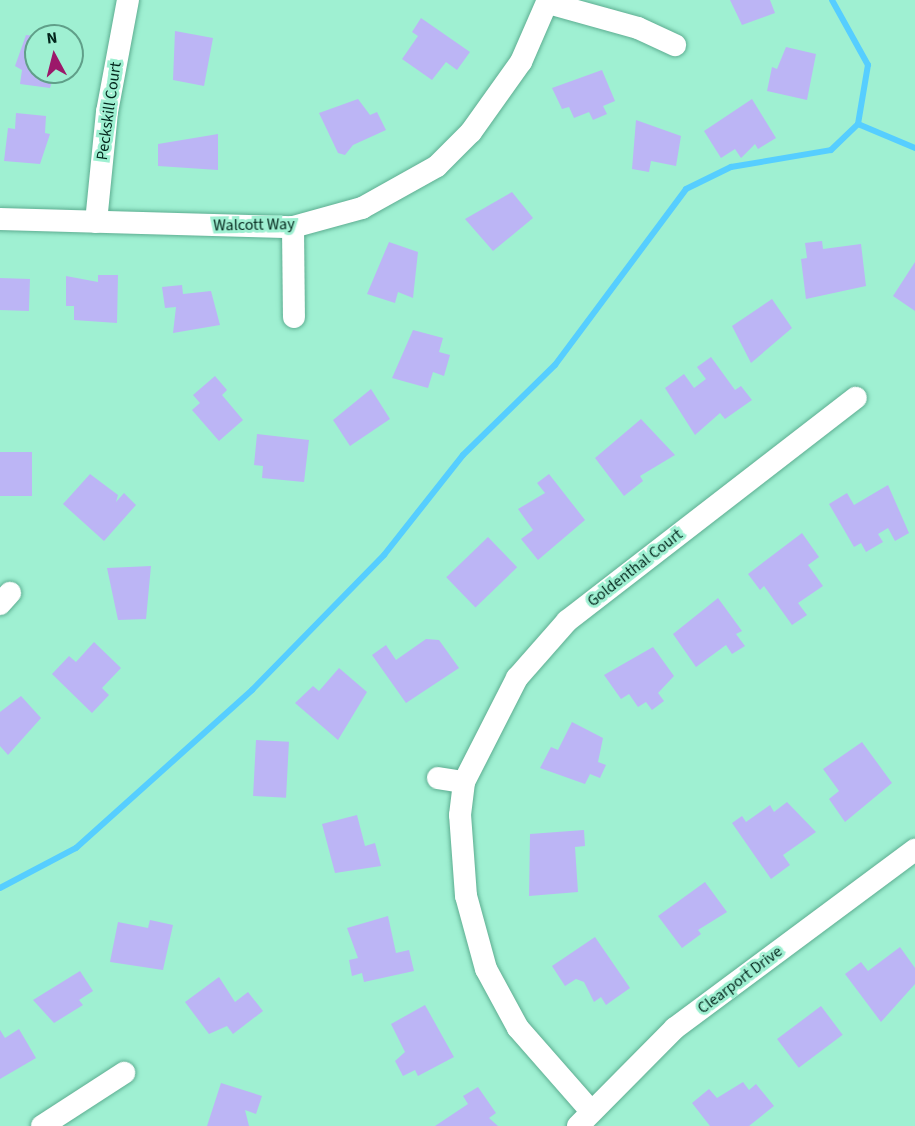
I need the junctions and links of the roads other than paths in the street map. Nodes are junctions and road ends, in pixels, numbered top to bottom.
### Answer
1 (128, 0) edge
2 (548, 1) edge
3 (675, 45) dead end
4 (0, 219) edge
5 (96, 222) junction
6 (292, 227) junction
7 (294, 317) dead end
8 (856, 398) dead end
9 (438, 778) dead end
10 (464, 782) junction
11 (915, 850) edge
12 (124, 1073) dead end
13 (584, 1118) edge
14 (42, 1126) edge

1 - 5 street, Peckskill Court
2 - 3 street
2 - 6 street, Walcott Way
4 - 5 street, Walcott Way
5 - 6 street, Walcott Way
6 - 7 street
8 - 10 street, Goldenthal Court
9 - 10 street
10 - 13 street, Goldenthal Court
11 - 13 street, Clearport Drive
12 - 14 street

